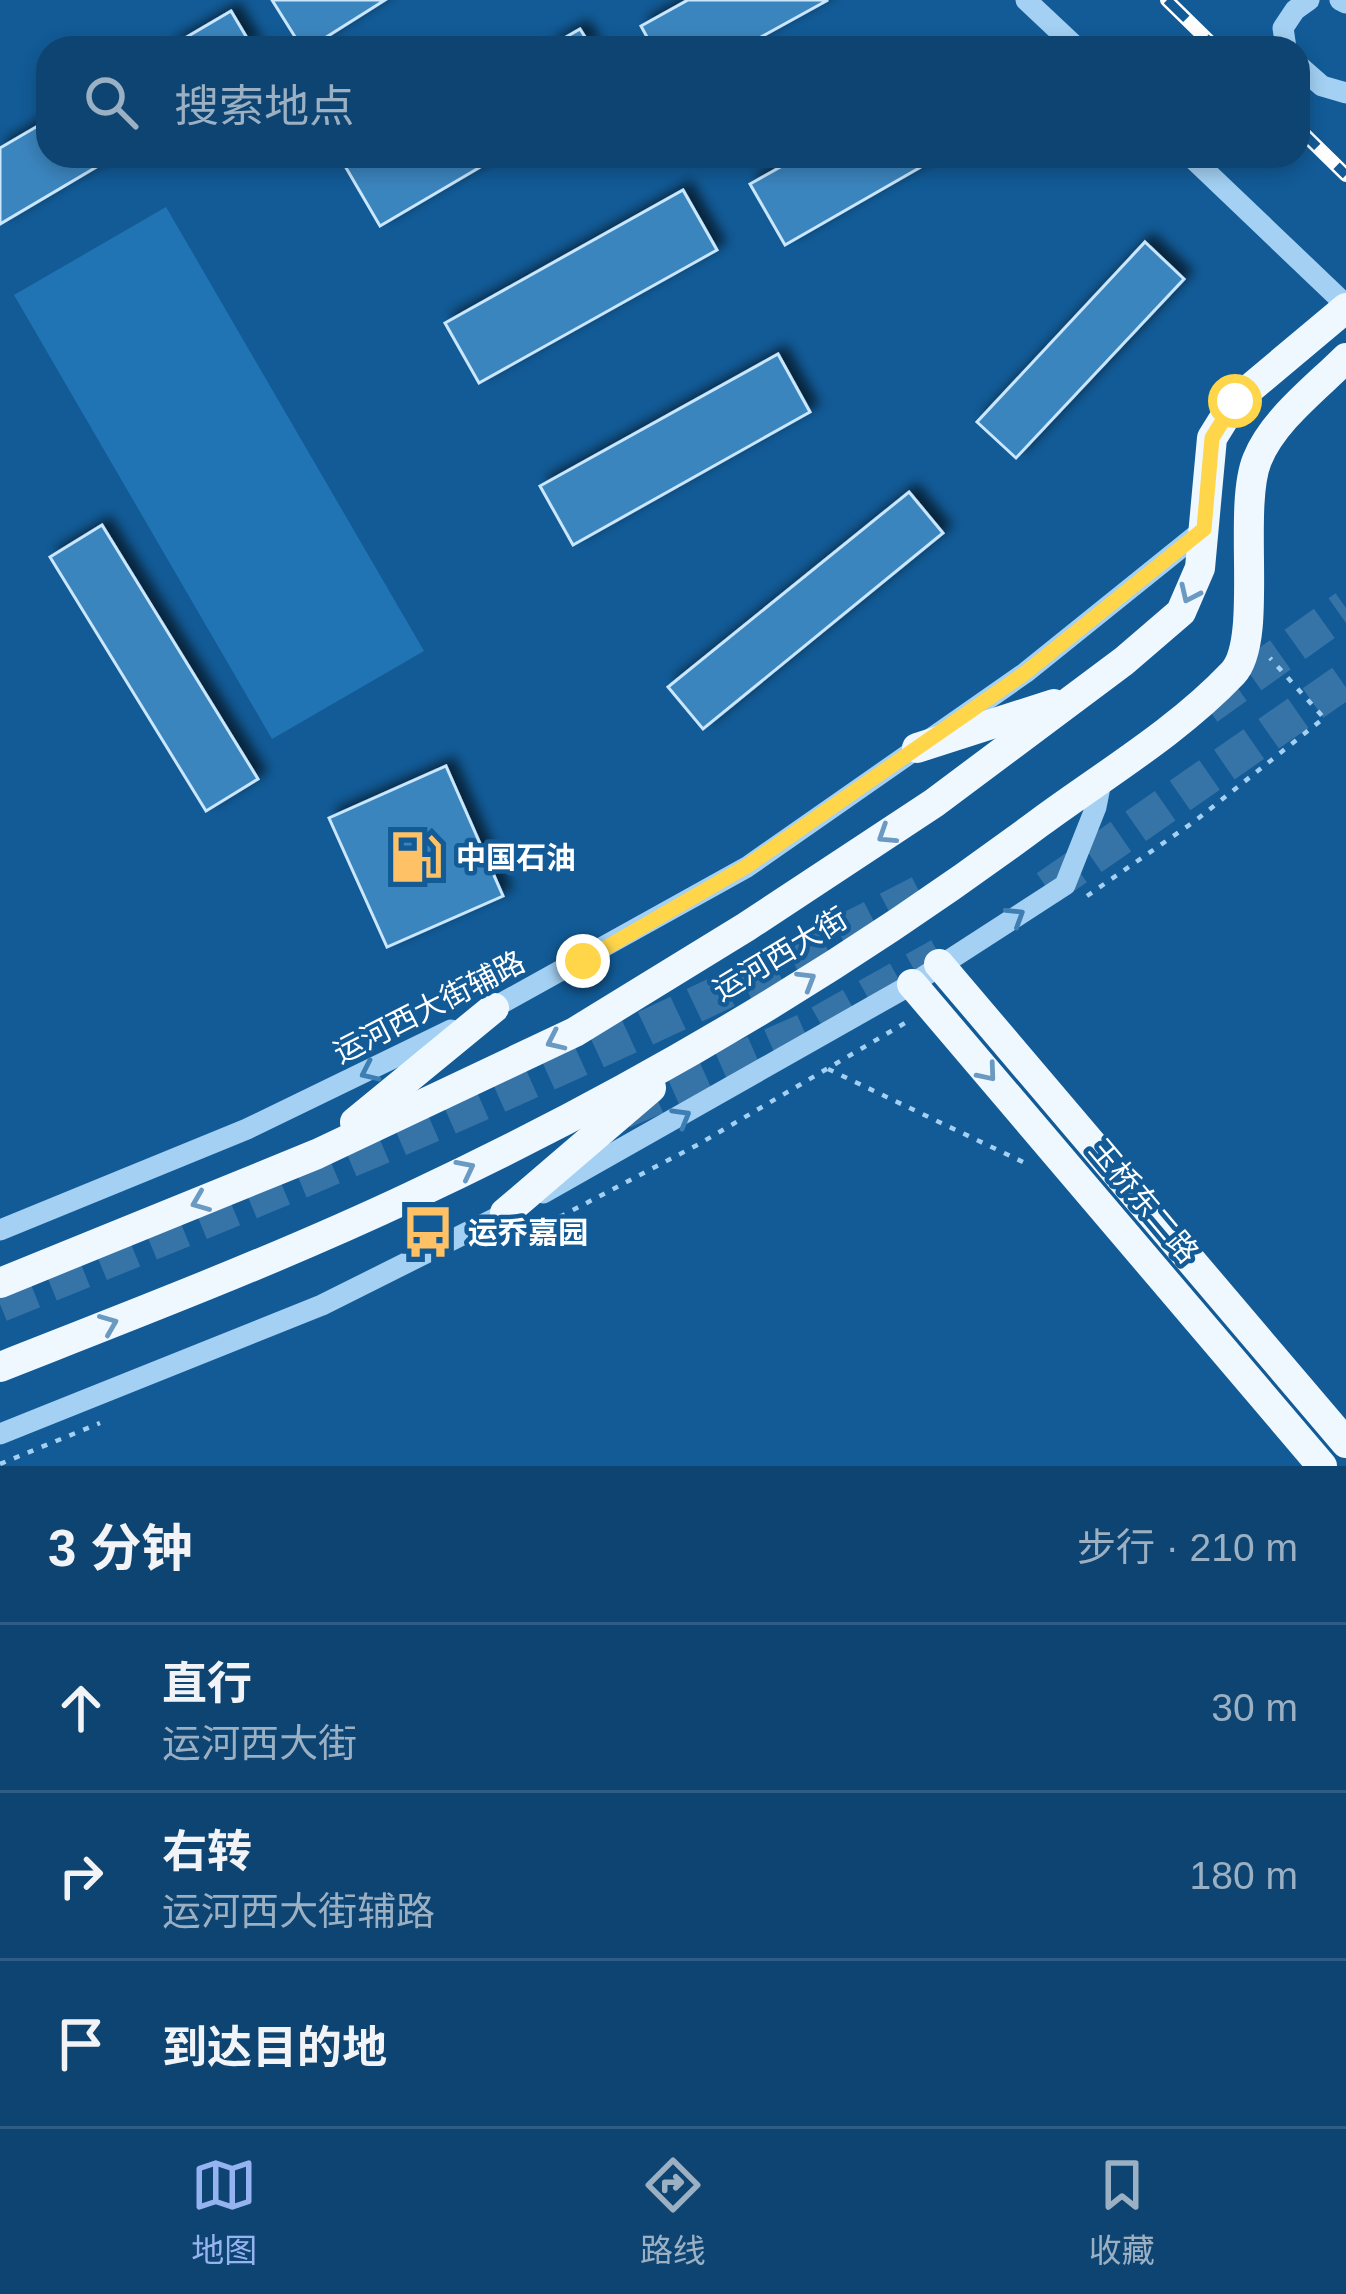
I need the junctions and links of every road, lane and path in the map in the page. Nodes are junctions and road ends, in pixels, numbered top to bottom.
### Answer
1 (1027, 0) edge
2 (1309, 0) edge
3 (1064, 36) edge
4 (1284, 36) edge
5 (1310, 76) edge
6 (1346, 93) edge
7 (1202, 168) edge
8 (1346, 307) edge
9 (1346, 358) edge
10 (1204, 529) junction
11 (1076, 697) junction
12 (917, 748) junction
13 (1102, 777) junction
14 (939, 964) junction
15 (912, 984) junction
16 (494, 1008) junction
17 (702, 1044) junction
18 (828, 1069) dead end
19 (317, 1154) junction
20 (1022, 1161) dead end
21 (505, 1213) junction
22 (0, 1230) edge
23 (0, 1283) edge
24 (0, 1367) edge
25 (0, 1433) edge
26 (1346, 1443) edge
27 (1322, 1466) edge

1 - 3 street
2 - 4 street
5 - 6 street
7 - 8 street
8 - 10 main road, 运河西大街
9 - 13 main road, 运河西大街
10 -> 11 main road, 运河西大街
10 - 12 street, 运河西大街辅路
11 - 12 main road
11 -> 19 main road, 运河西大街
12 - 16 street, 运河西大街辅路
14 -> 13 street
17 -> 13 main road, 运河西大街
14 - 15 street
14 - 26 main road, 玉桥东二路
21 -> 15 street
15 -> 27 main road, 玉桥东二路
16 - 19 main road
16 -> 22 street, 运河西大街辅路
17 - 21 main road
24 -> 17 main road, 运河西大街
18 - 20 path
19 -> 23 main road, 运河西大街
21 - 25 street

